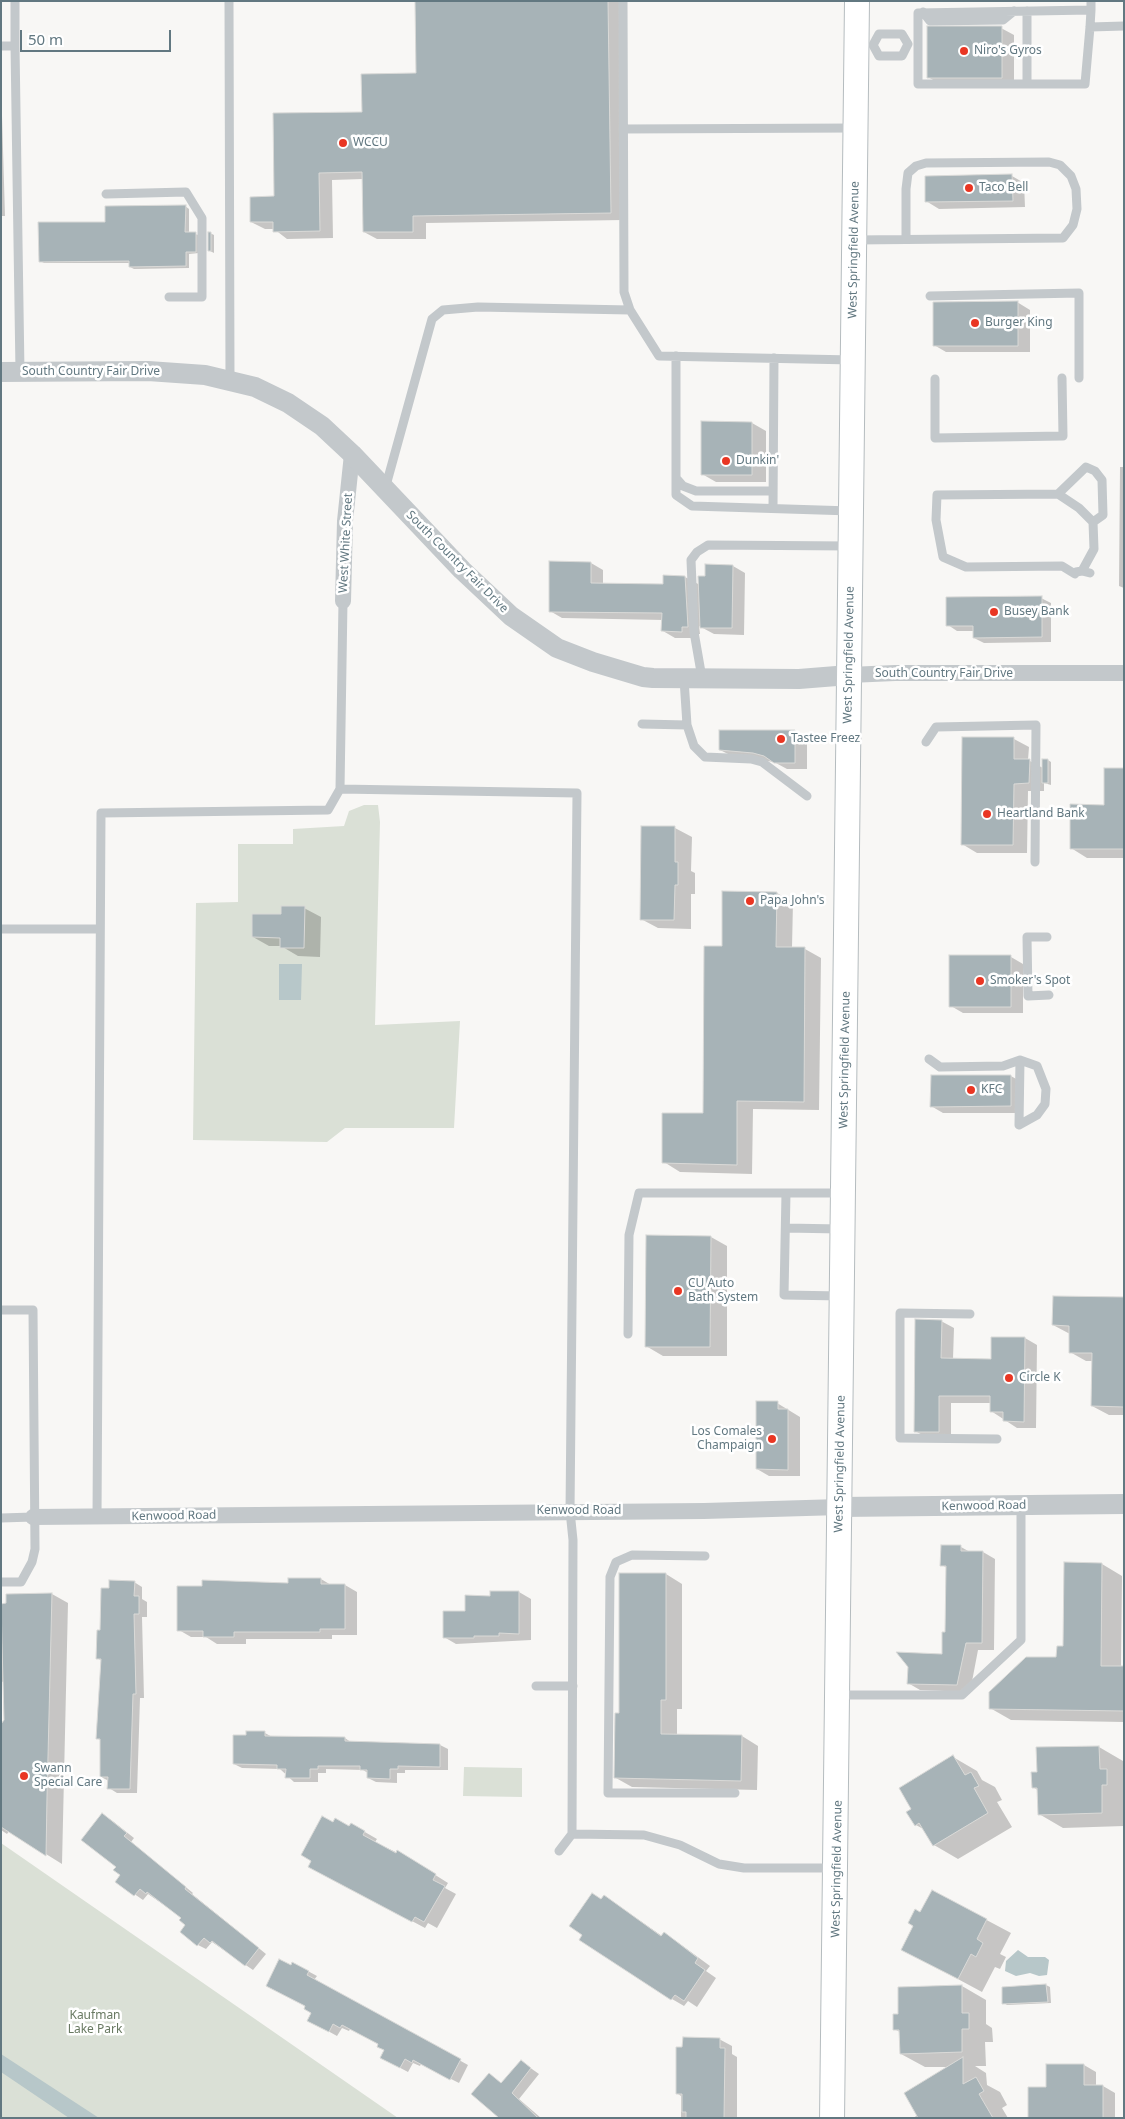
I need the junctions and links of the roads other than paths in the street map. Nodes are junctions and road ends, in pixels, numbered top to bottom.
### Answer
1 (15, 1) edge
2 (229, 1) edge
3 (623, 1) edge
4 (857, 1) edge
5 (1091, 6) edge
6 (1027, 11) junction
7 (1124, 26) edge
8 (1090, 27) junction
9 (913, 44) junction
10 (864, 45) junction
11 (1, 46) edge
12 (15, 46) junction
13 (1027, 84) junction
14 (623, 128) junction
15 (856, 128) junction
16 (106, 194) dead end
17 (906, 238) junction
18 (854, 240) junction
19 (930, 296) dead end
20 (169, 297) dead end
21 (630, 310) junction
22 (676, 356) junction
23 (774, 358) junction
24 (853, 360) junction
25 (11, 372) edge
26 (1062, 378) dead end
27 (1079, 378) dead end
28 (935, 379) dead end
29 (230, 380) junction
30 (352, 454) junction
31 (676, 478) junction
32 (385, 489) junction
33 (773, 491) junction
34 (1058, 494) junction
35 (773, 508) junction
36 (851, 511) junction
37 (1093, 522) junction
38 (850, 546) junction
39 (343, 601) joint
40 (1124, 673) edge
41 (848, 675) junction
42 (693, 679) junction
43 (642, 724) dead end
44 (687, 725) junction
45 (926, 742) dead end
46 (340, 789) junction
47 (807, 796) dead end
48 (1035, 862) dead end
49 (1, 929) edge
50 (99, 929) junction
51 (1047, 937) dead end
52 (1048, 995) dead end
53 (929, 1059) dead end
54 (1020, 1060) junction
55 (786, 1193) junction
56 (844, 1193) junction
57 (786, 1228) junction
58 (843, 1229) junction
59 (842, 1296) junction
60 (1, 1310) edge
61 (970, 1314) dead end
62 (628, 1334) dead end
63 (998, 1438) dead end
64 (1124, 1504) edge
65 (1021, 1505) junction
66 (840, 1508) junction
67 (570, 1511) junction
68 (33, 1517) junction
69 (97, 1517) junction
70 (1, 1518) edge
71 (705, 1556) dead end
72 (1, 1582) edge
73 (536, 1686) dead end
74 (573, 1686) junction
75 (838, 1695) junction
76 (735, 1793) dead end
77 (572, 1834) junction
78 (559, 1851) dead end
79 (837, 1868) junction
80 (832, 2118) edge

1 - 12 lane
2 - 29 lane
3 - 14 lane
4 - 10 main road, West Springfield Avenue
5 - 6 lane
5 - 8 lane
6 - 9 lane
6 - 13 lane
7 - 8 lane
8 - 13 lane
9 - 10 lane
9 - 10 lane
9 - 13 lane
10 - 15 main road, West Springfield Avenue
11 - 12 lane
12 - 25 lane
14 - 15 lane
14 - 21 lane
15 - 18 main road, West Springfield Avenue
16 - 20 lane
17 - 17 lane
17 - 18 lane
18 - 24 main road, West Springfield Avenue
19 - 27 lane
21 - 22 lane
21 - 32 lane
22 - 23 lane
22 - 31 lane
23 - 24 lane
23 - 33 lane
24 - 36 main road, West Springfield Avenue
25 - 29 street, South Country Fair Drive
26 - 28 lane
29 - 30 street, South Country Fair Drive
30 - 32 street, South Country Fair Drive
30 - 39 street, West White Street
31 - 33 lane
31 - 35 lane
32 - 42 street, South Country Fair Drive
33 - 35 lane
34 - 37 lane
34 - 37 lane
34 - 37 lane
35 - 36 lane
36 - 38 main road, West Springfield Avenue
38 - 41 main road, West Springfield Avenue
38 - 42 lane
39 - 46 lane
40 - 41 street, South Country Fair Drive
41 - 42 street, South Country Fair Drive
41 - 56 main road, West Springfield Avenue
42 - 44 lane
43 - 44 lane
44 - 47 lane
45 - 48 lane
46 - 50 lane
46 - 67 lane
49 - 50 lane
50 - 69 lane
51 - 52 lane
53 - 54 lane
54 - 54 lane
55 - 56 lane
55 - 57 lane
55 - 62 lane
56 - 58 main road, West Springfield Avenue
57 - 58 lane
57 - 59 lane
58 - 59 main road, West Springfield Avenue
59 - 66 main road, West Springfield Avenue
60 - 68 lane
61 - 63 lane
64 - 65 street, Kenwood Road
65 - 66 street, Kenwood Road
65 - 75 lane
66 - 67 street, Kenwood Road
66 - 75 main road, West Springfield Avenue
67 - 69 street, Kenwood Road
67 - 74 lane
68 - 69 street, Kenwood Road
68 - 70 lane
68 - 72 lane
71 - 76 lane
73 - 74 lane
74 - 77 lane
75 - 79 main road, West Springfield Avenue
77 - 78 lane
77 - 79 lane
79 - 80 main road, West Springfield Avenue

